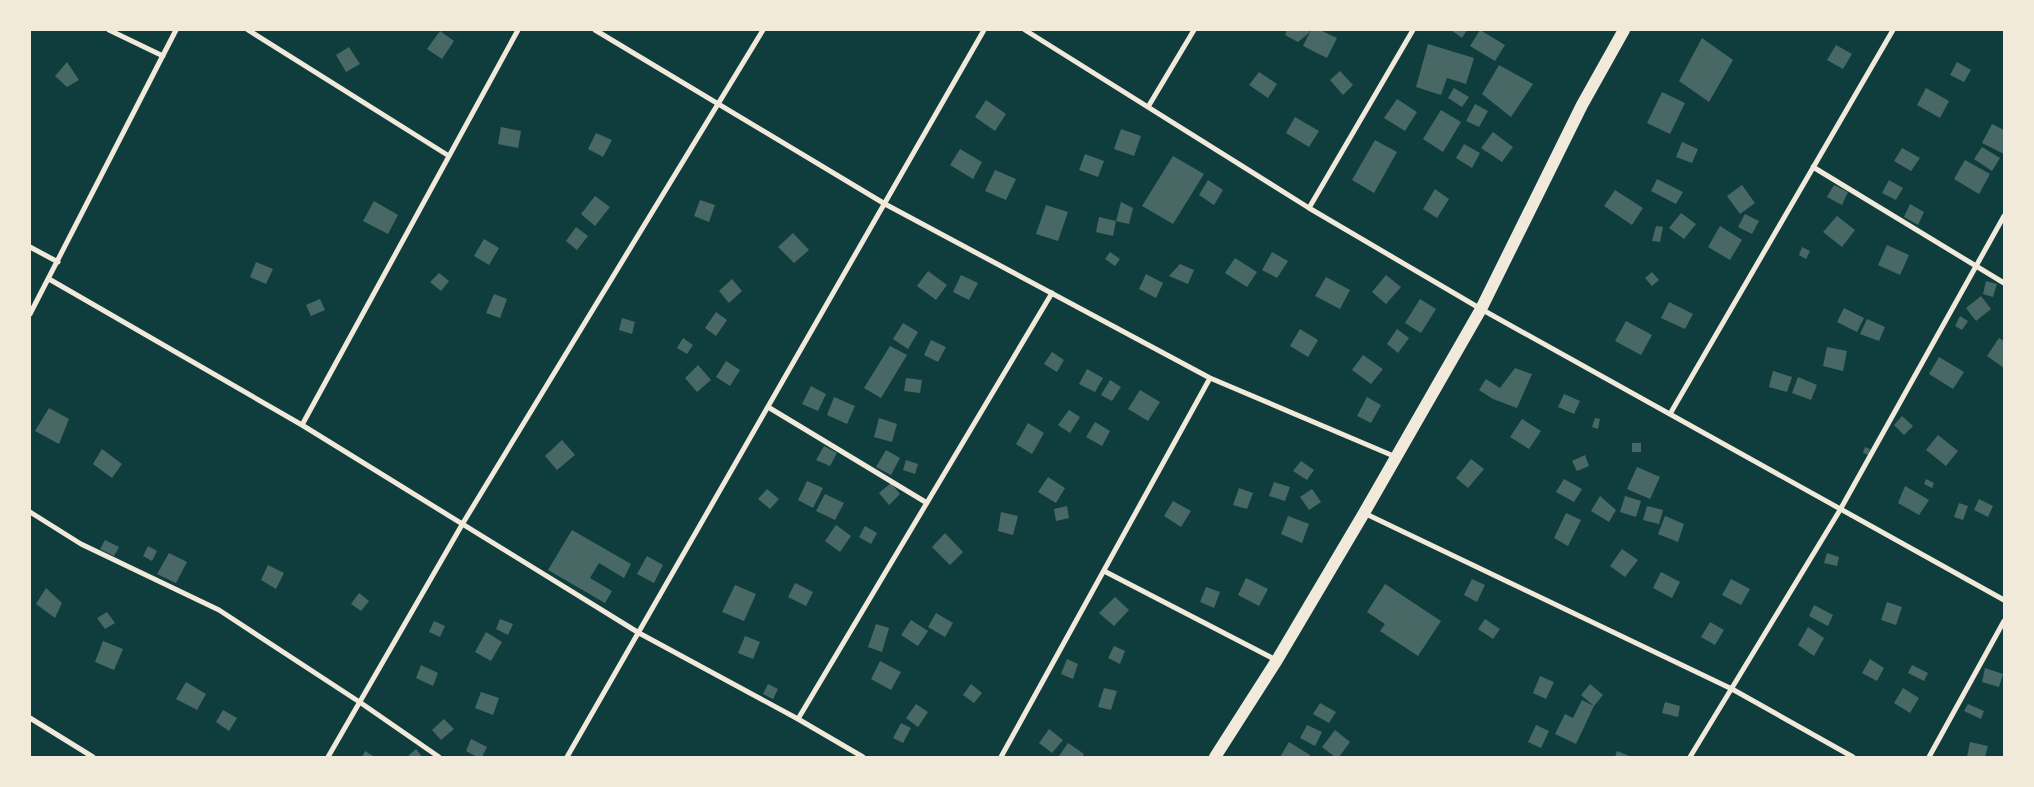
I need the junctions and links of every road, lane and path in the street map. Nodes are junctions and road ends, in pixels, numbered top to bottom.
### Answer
1 (109, 30) edge
2 (176, 30) edge
3 (248, 30) edge
4 (518, 30) edge
5 (595, 30) edge
6 (762, 30) edge
7 (984, 30) edge
8 (1026, 30) edge
9 (1194, 30) edge
10 (1413, 30) edge
11 (1624, 30) edge
12 (1893, 30) edge
13 (163, 56) junction
14 (718, 104) junction
15 (1148, 107) junction
16 (449, 156) junction
17 (1813, 167) junction
18 (884, 204) junction
19 (1309, 208) junction
20 (2004, 216) edge
21 (30, 247) edge
22 (58, 262) junction
23 (1976, 267) junction
24 (49, 279) junction
25 (2004, 283) edge
26 (1052, 293) junction
27 (1481, 309) junction
28 (30, 314) edge
29 (1210, 378) junction
30 (768, 407) junction
31 (1670, 414) junction
32 (302, 425) junction
33 (1397, 457) junction
34 (927, 503) junction
35 (1840, 510) junction
36 (30, 512) edge
37 (1364, 513) junction
38 (463, 523) junction
39 (1104, 571) junction
40 (2004, 600) edge
41 (2004, 621) edge
42 (639, 633) junction
43 (1277, 660) junction
44 (1732, 689) junction
45 (361, 703) junction
46 (30, 718) edge
47 (798, 719) junction
48 (92, 757) edge
49 (328, 757) edge
50 (438, 757) edge
51 (567, 757) edge
52 (863, 757) edge
53 (1001, 757) edge
54 (1215, 757) edge
55 (1690, 757) edge
56 (1853, 757) edge
57 (1929, 757) edge

1 - 13 street
2 - 13 street
3 - 16 street
4 - 16 street
5 - 14 street
6 - 14 street
7 - 18 street
8 - 15 street
9 - 15 street
10 - 19 street
11 - 27 main road
12 - 17 street
13 - 22 street
14 - 18 street
14 - 38 street
15 - 19 street
16 - 32 street
17 - 23 street
17 - 31 street
18 - 26 street
18 - 30 street
19 - 27 street
20 - 23 street
21 - 22 street
22 - 24 street
23 - 25 street
23 - 35 street
24 - 28 street
24 - 32 street
26 - 29 street
26 - 34 street
27 - 31 street
27 - 33 main road
29 - 33 street
29 - 39 street
30 - 34 street
30 - 42 street
31 - 35 street
32 - 38 street
33 - 37 main road
34 - 47 street
35 - 40 street
35 - 44 street
36 - 45 street
37 - 43 main road
37 - 44 street
38 - 42 street
38 - 45 street
39 - 43 street
39 - 53 street
41 - 57 street
42 - 47 street
42 - 51 street
43 - 54 main road
44 - 55 street
44 - 56 street
45 - 49 street
45 - 50 street
46 - 48 street
47 - 52 street

